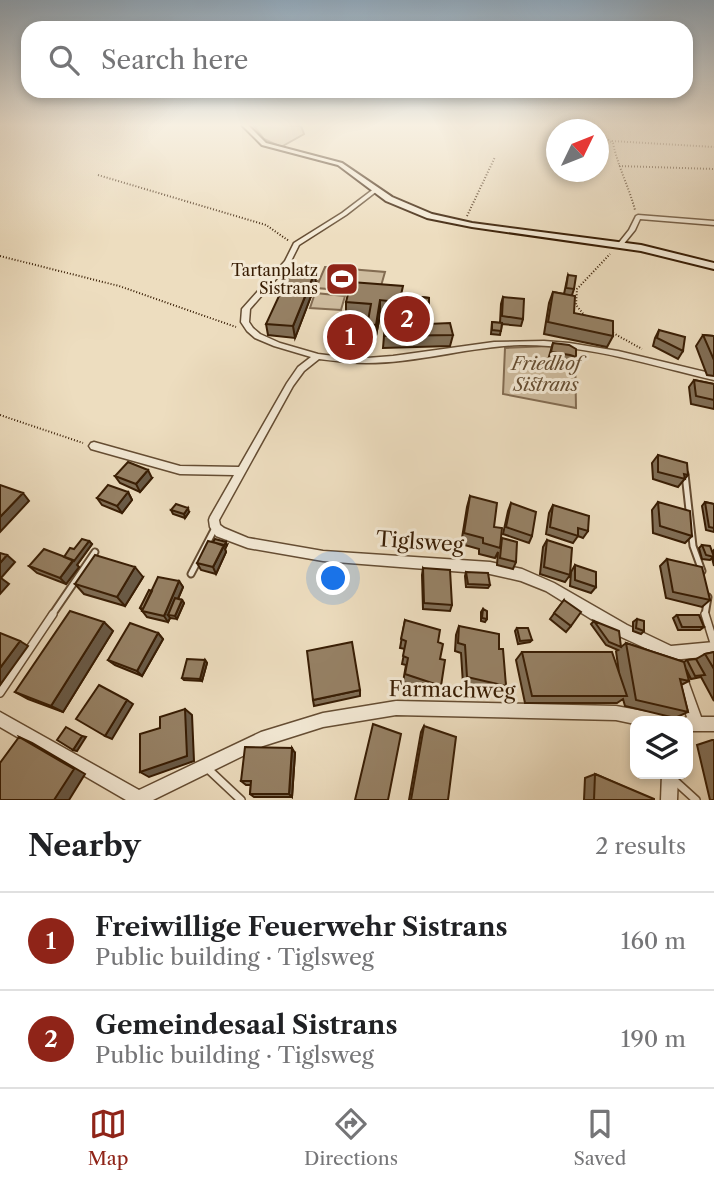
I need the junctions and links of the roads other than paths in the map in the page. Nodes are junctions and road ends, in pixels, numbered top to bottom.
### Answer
1 (332, 161) edge
2 (375, 190) junction
3 (714, 223) edge
4 (620, 245) junction
5 (714, 265) edge
6 (317, 356) junction
7 (714, 377) edge
8 (94, 446) road end
9 (241, 471) junction
10 (685, 472) edge
11 (215, 527) junction
12 (95, 552) edge
13 (191, 574) dead end
14 (704, 575) edge
15 (706, 588) edge
16 (714, 643) edge
17 (714, 649) edge
18 (671, 653) junction
19 (0, 693) edge
20 (632, 716) edge
21 (690, 716) edge
22 (0, 719) edge
23 (693, 724) edge
24 (714, 724) edge
25 (205, 766) junction
26 (670, 779) edge
27 (674, 779) edge
28 (137, 799) edge
29 (241, 800) edge
30 (669, 800) edge
31 (696, 800) edge

1 - 2 main road
2 - 4 main road
2 - 6 street
3 - 4 street
4 - 5 main road
6 - 7 street
6 - 9 street
8 - 9 street
9 - 11 street
10 - 14 lane
11 - 13 lane
11 - 18 street, Tiglsweg
12 - 19 lane
15 - 16 lane
17 - 18 street
18 - 21 street
20 - 25 street, Farmachweg
22 - 28 street
23 - 24 street
25 - 28 street, Farmachweg
25 - 29 lane
26 - 30 street
27 - 31 lane

